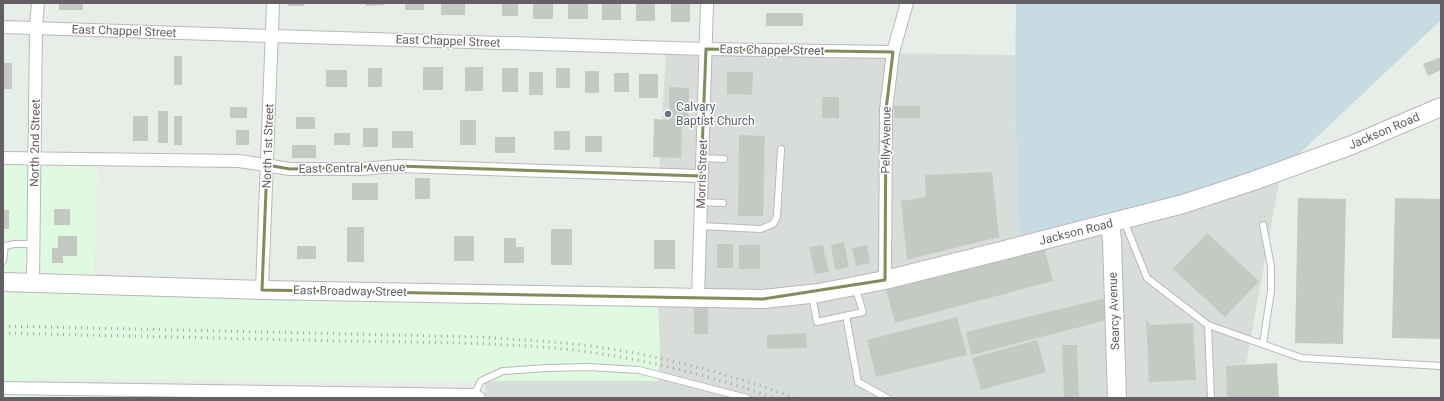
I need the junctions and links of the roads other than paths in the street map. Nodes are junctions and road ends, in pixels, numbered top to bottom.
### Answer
1 (38, 3) edge
2 (273, 3) edge
3 (707, 3) edge
4 (907, 3) edge
5 (3, 27) edge
6 (36, 28) junction
7 (272, 36) junction
8 (706, 49) junction
9 (893, 52) junction
10 (1441, 107) edge
11 (781, 149) dead end
12 (3, 158) edge
13 (702, 158) junction
14 (34, 159) junction
15 (724, 159) dead end
16 (267, 165) junction
17 (701, 176) junction
18 (700, 202) junction
19 (723, 203) dead end
20 (1116, 222) junction
21 (1263, 225) dead end
22 (700, 226) junction
23 (33, 244) junction
24 (3, 261) edge
25 (885, 280) junction
26 (3, 282) edge
27 (33, 282) junction
28 (855, 286) junction
29 (262, 290) junction
30 (812, 294) junction
31 (698, 298) junction
32 (846, 316) junction
33 (1208, 325) junction
34 (1263, 344) junction
35 (1441, 366) edge
36 (3, 388) edge
37 (28, 393) edge
38 (260, 395) edge
39 (476, 396) edge
40 (747, 398) edge
41 (887, 398) edge
42 (1117, 398) edge
43 (1212, 398) edge

1 - 6 street, North 2nd Street
2 - 7 street, North 1st Street
3 - 8 street, Morris Street
4 - 9 street, Pelly Avenue
5 - 6 street, East Chappel Street
6 - 7 street, East Chappel Street
6 - 14 street, North 2nd Street
7 - 8 street, East Chappel Street
7 - 16 street, North 1st Street
8 - 9 street, East Chappel Street
8 - 13 street, Morris Street
9 - 25 street, Pelly Avenue
10 - 20 main road, Jackson Road
11 - 22 lane
12 - 14 street, East Central Avenue
13 - 15 lane
13 - 17 street, Morris Street
14 - 16 street, East Central Avenue
14 - 23 street, North 2nd Street
16 - 17 street, East Central Avenue
16 - 29 street, North 1st Street
17 - 18 street, Morris Street
18 - 19 lane
18 - 22 street, Morris Street
20 - 25 main road, Jackson Road
20 - 33 lane
20 - 42 main road, Searcy Avenue
21 - 34 lane
22 - 31 street, Morris Street
23 - 24 lane
23 - 27 street, North 2nd Street
25 - 28 main road, Jackson Road
26 - 27 main road, East Broadway Street
27 - 29 main road, East Broadway Street
28 - 30 main road, Jackson Road
28 - 32 lane
29 - 31 main road, East Broadway Street
30 - 31 main road, Jackson Road
30 - 32 lane
32 - 41 lane
33 - 34 lane
33 - 43 lane
34 - 35 lane
36 - 37 street
37 - 38 street
38 - 39 street
39 - 40 lane

